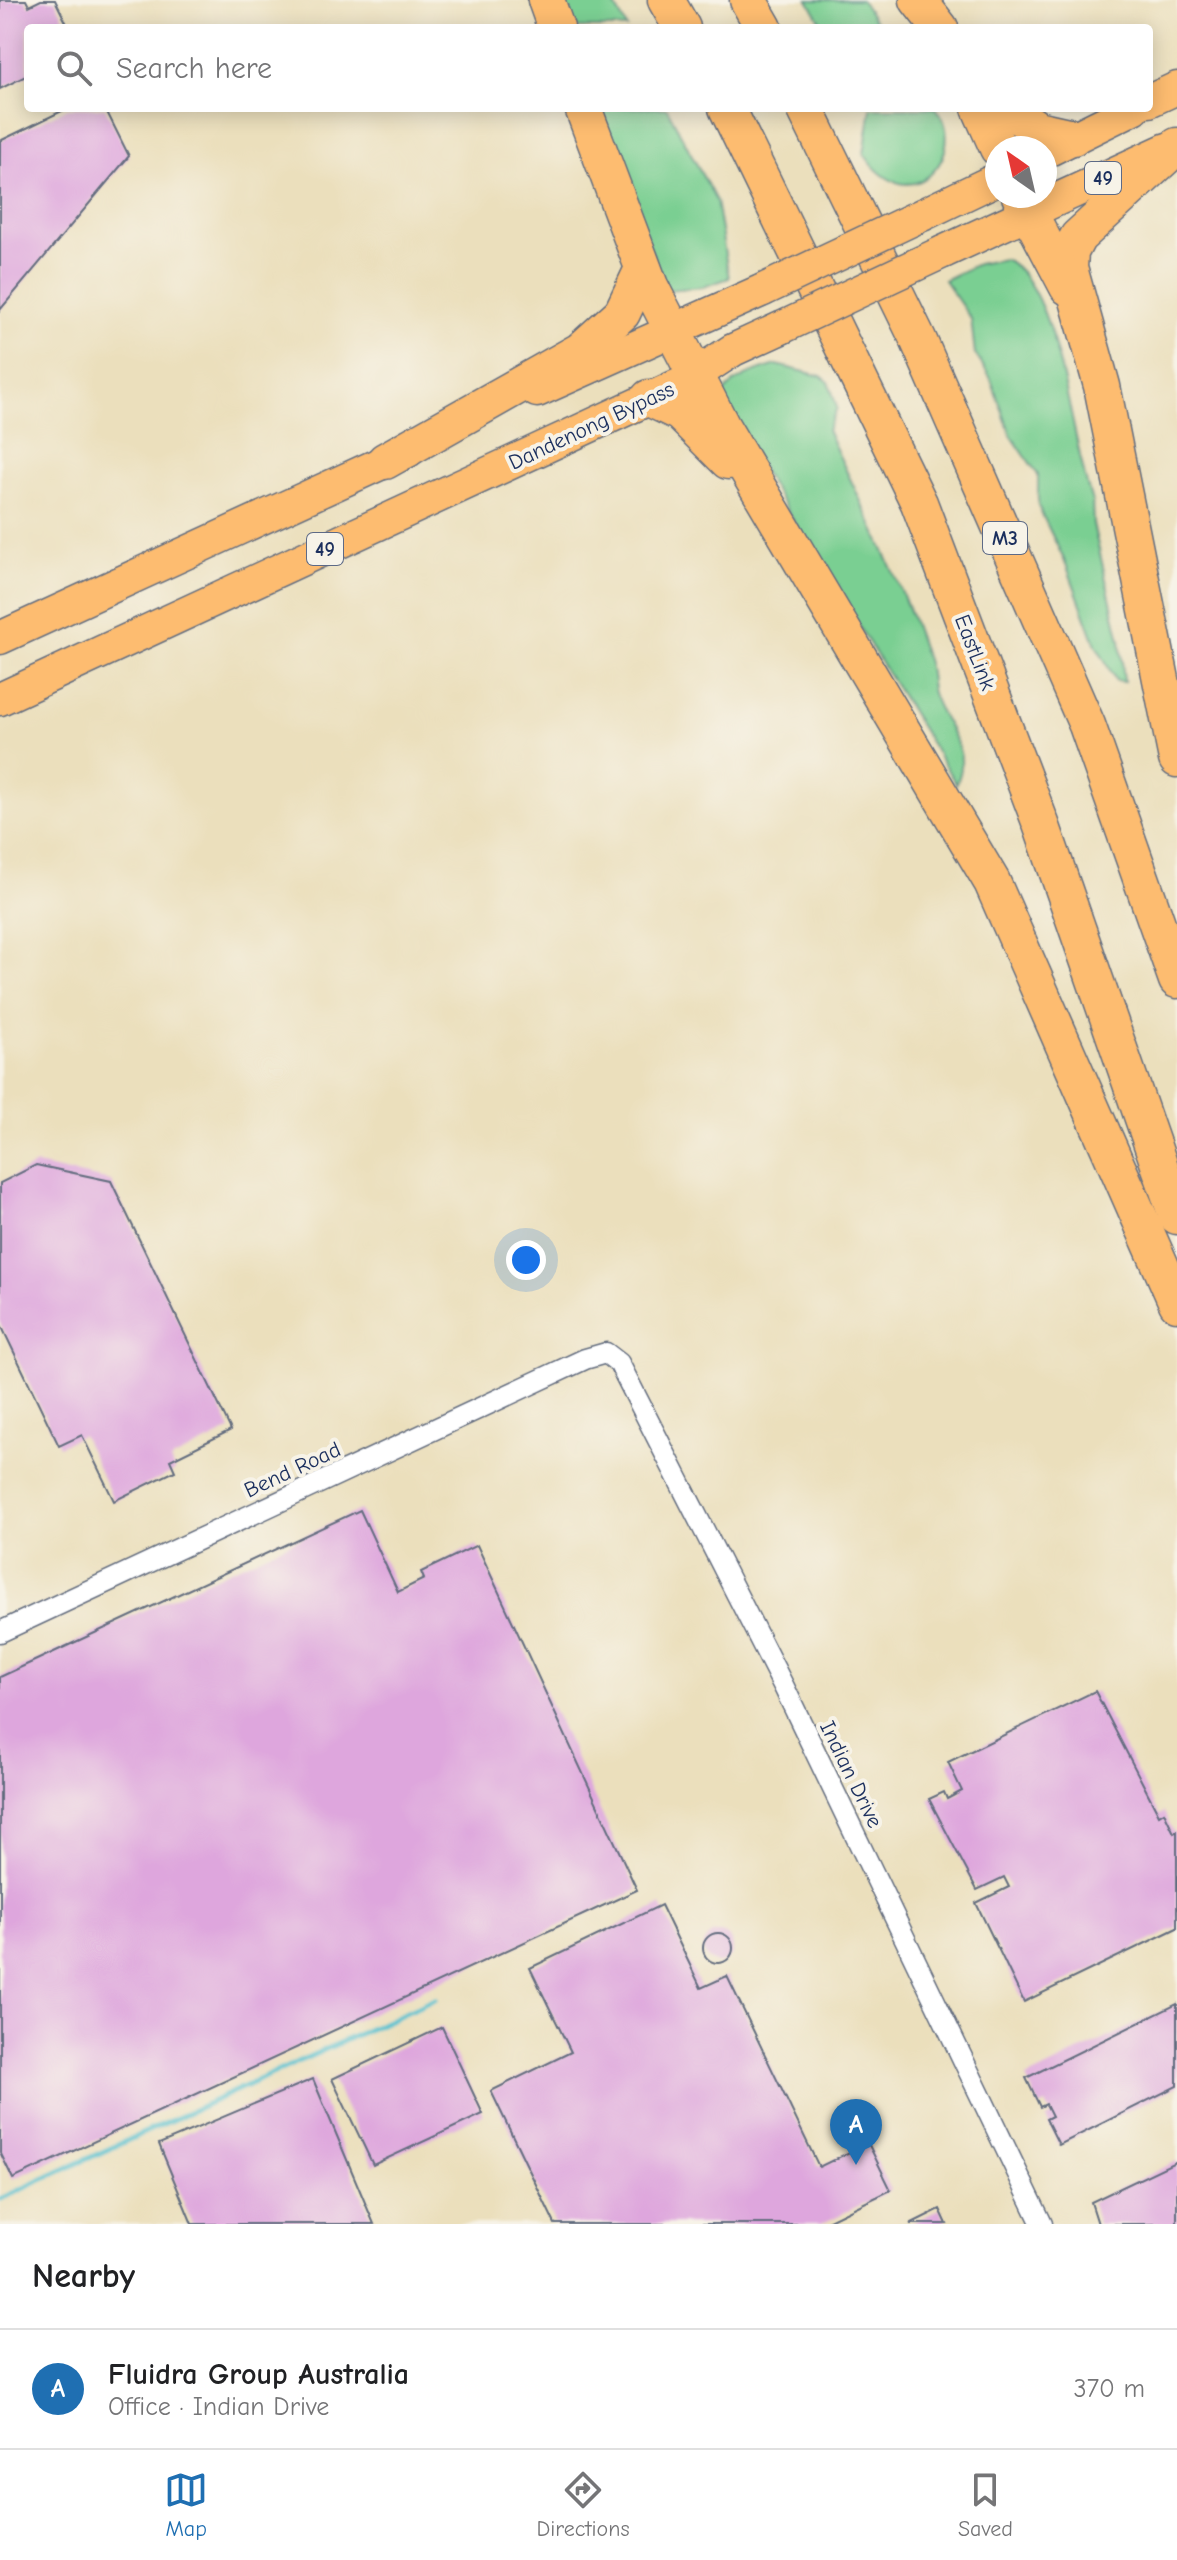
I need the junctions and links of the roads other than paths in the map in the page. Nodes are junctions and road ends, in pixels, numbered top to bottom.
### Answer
1 (546, 0) edge
2 (666, 0) edge
3 (748, 0) edge
4 (918, 0) edge
5 (555, 24) edge
6 (680, 24) edge
7 (762, 24) edge
8 (937, 24) edge
9 (584, 112) edge
10 (729, 112) edge
11 (807, 112) edge
12 (982, 112) edge
13 (1013, 112) edge
14 (1126, 112) edge
15 (993, 136) edge
16 (1059, 144) edge
17 (1177, 145) edge
18 (985, 185) edge
19 (1057, 191) edge
20 (1017, 208) edge
21 (1026, 208) edge
22 (643, 269) junction
23 (673, 331) junction
24 (1091, 344) junction
25 (696, 374) junction
26 (649, 398) junction
27 (385, 461) junction
28 (755, 487) junction
29 (0, 638) edge
30 (0, 699) edge
31 (1177, 759) edge
32 (1177, 980) edge
33 (1177, 1216) edge
34 (1177, 1303) edge
35 (606, 1353) joint
36 (0, 1632) edge
37 (1042, 2224) edge

1 - 5 highway
2 - 6 highway
3 - 7 highway
4 - 8 highway
9 - 22 highway
10 - 33 highway, EastLink
11 - 32 highway, M3
12 - 15 highway
13 - 16 highway
14 - 16 highway, 49
17 - 19 highway, Dandenong Bypass / 49
17 - 24 highway
18 - 23 highway, 49, bridge
20 - 25 highway, Dandenong Bypass / 49, bridge
21 - 24 highway
22 - 23 highway
22 - 27 highway
23 - 25 highway
23 - 27 highway, 49
24 - 31 highway
25 - 26 highway, Dandenong Bypass / 49
25 - 28 highway
26 - 28 highway
26 - 30 highway, Dandenong Bypass / 49
27 - 29 highway, 49
28 - 34 highway
35 - 36 street, Bend Road
35 - 37 street, Indian Drive

